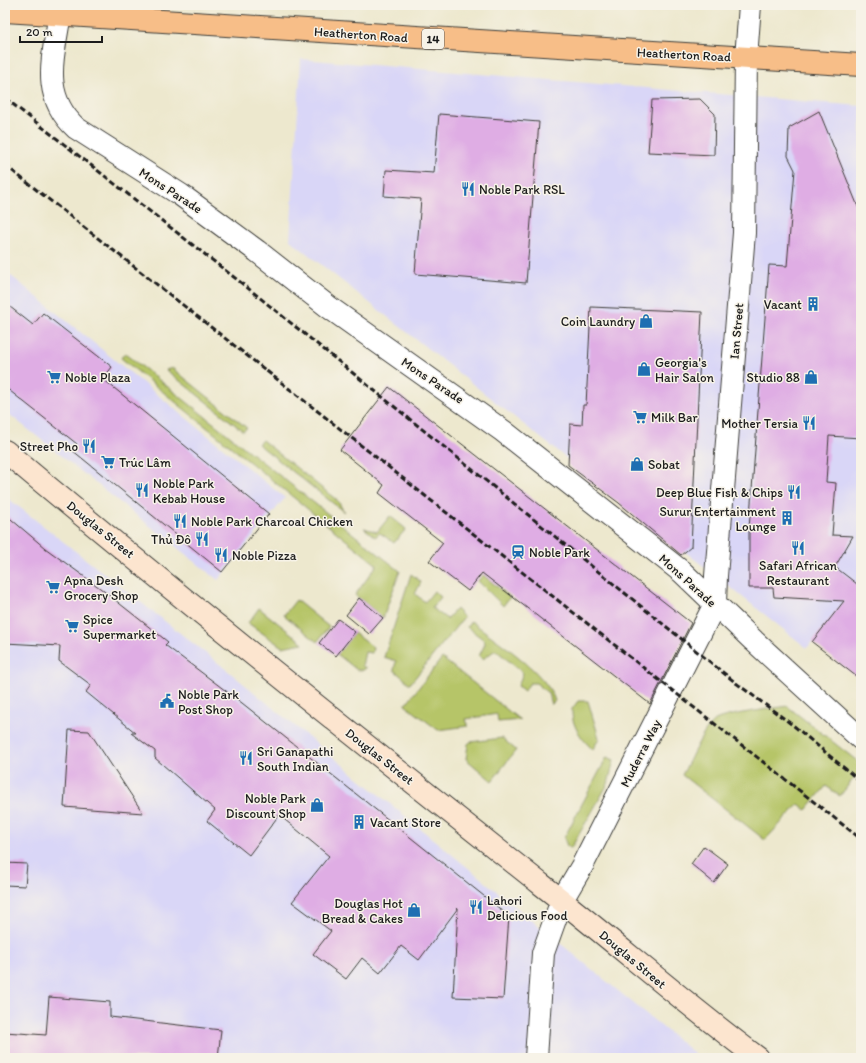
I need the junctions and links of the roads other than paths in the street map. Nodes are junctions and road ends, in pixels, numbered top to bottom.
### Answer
1 (750, 5) edge
2 (60, 10) edge
3 (5, 11) edge
4 (746, 58) junction
5 (861, 65) edge
6 (5, 451) edge
7 (715, 604) junction
8 (861, 739) edge
9 (562, 900) junction
10 (536, 1058) edge
11 (758, 1058) edge

1 - 4 street, Ian Street
2 - 3 main road, Heatherton Road / 14
2 - 4 main road, Heatherton Road / 14
2 - 7 street, Mons Parade
4 - 5 main road, Heatherton Road / 14
4 - 7 street, Ian Street
6 - 9 main road, Douglas Street
7 - 8 street, Mons Parade
7 - 9 street, Muderra Way
9 - 10 street, Muderra Way
9 - 11 main road, Douglas Street

